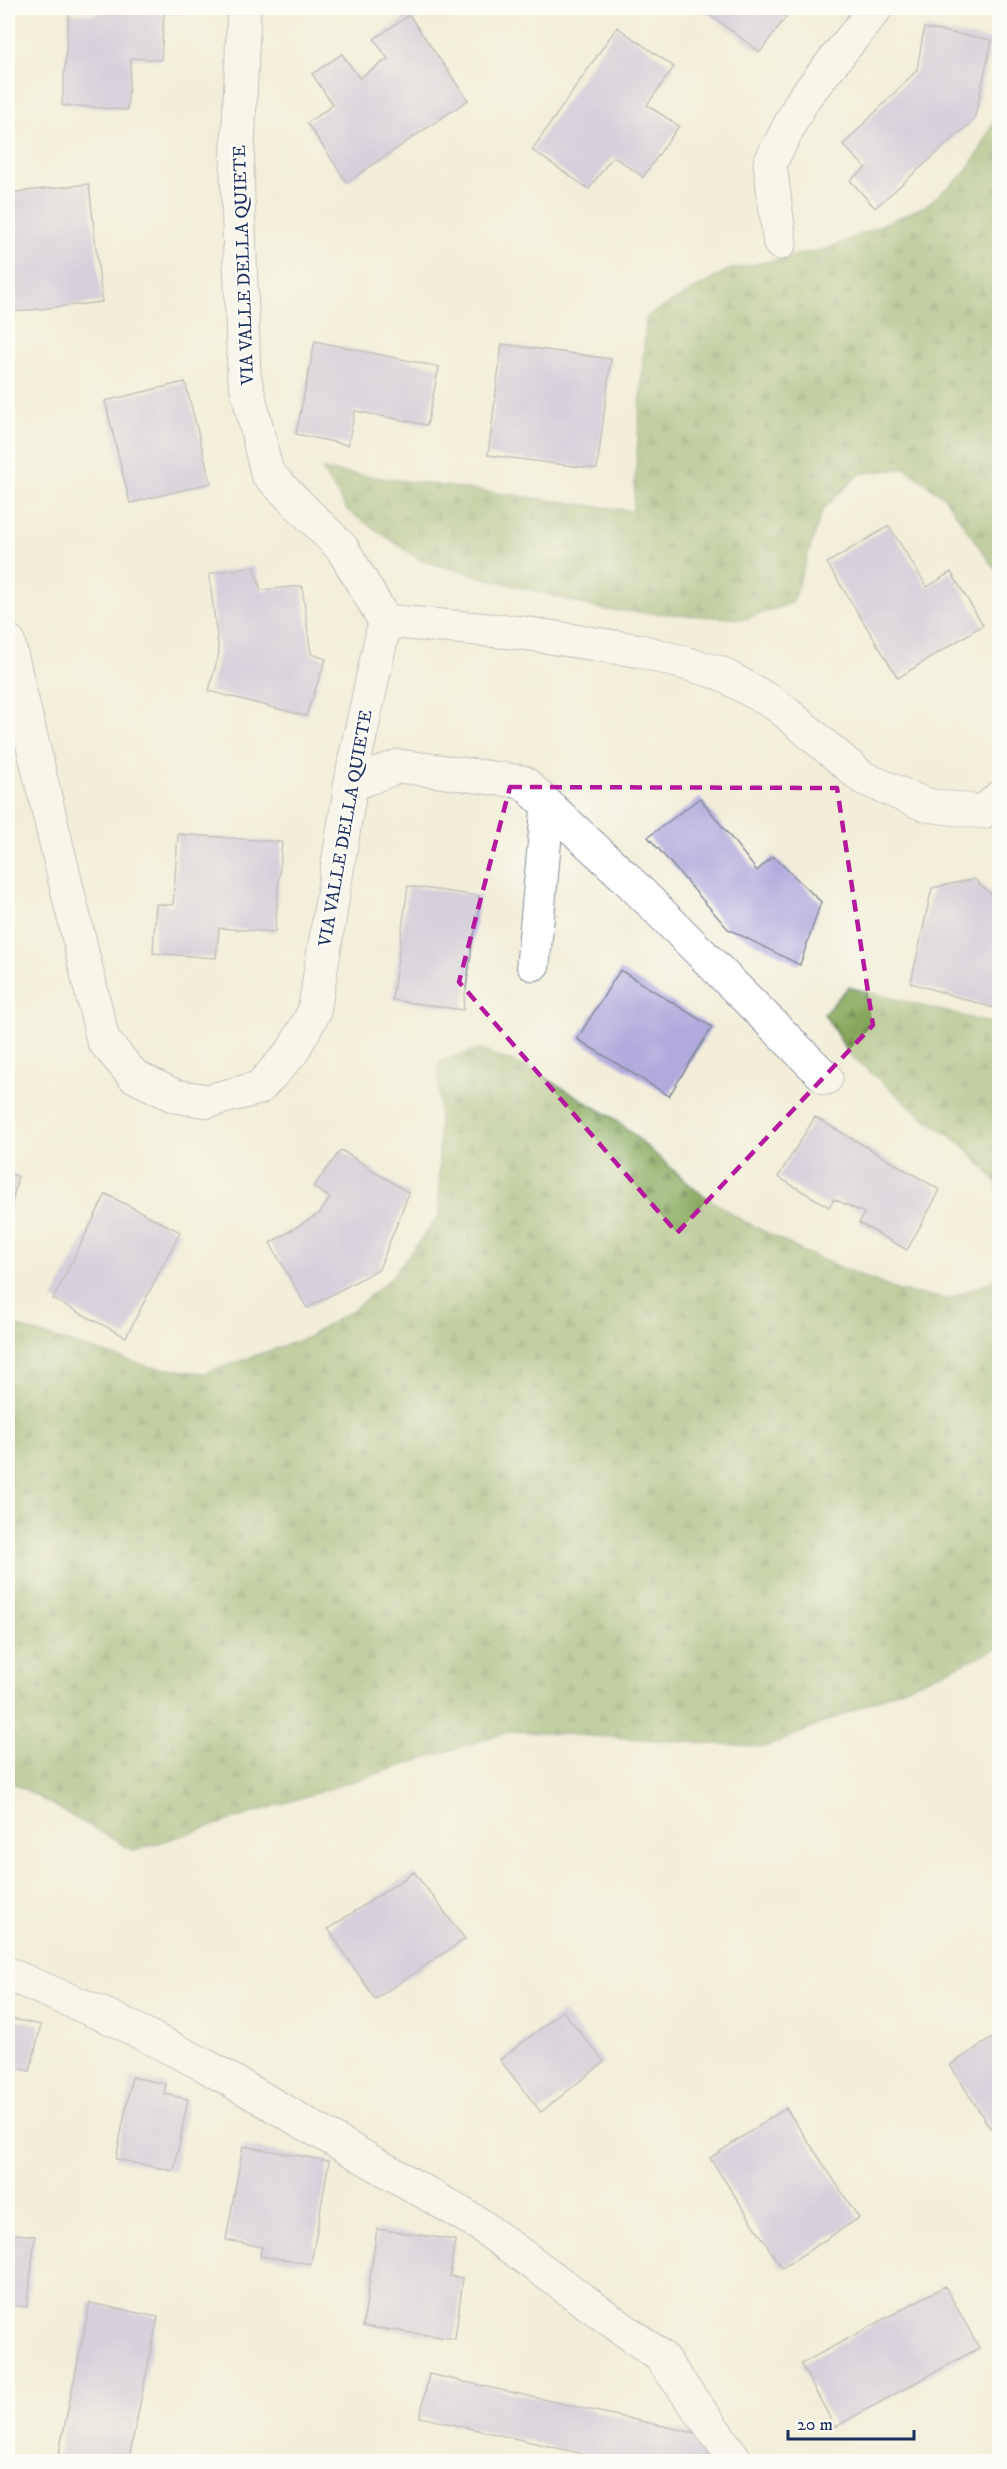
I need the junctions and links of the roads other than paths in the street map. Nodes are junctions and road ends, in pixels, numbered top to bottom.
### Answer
1 (244, 8) edge
2 (876, 8) edge
3 (780, 243) dead end
4 (385, 621) junction
5 (8, 641) edge
6 (350, 785) junction
7 (999, 797) edge
8 (548, 805) junction
9 (533, 964) dead end
10 (826, 1078) dead end
11 (8, 1974) edge
12 (737, 2462) edge

1 - 4 street, VIA VALLE DELLA QUIETE
2 - 3 street
4 - 6 street, VIA VALLE DELLA QUIETE
4 - 7 street
5 - 6 street, VIA VALLE DELLA QUIETE
6 - 8 street
8 - 9 street
8 - 10 street
11 - 12 street

